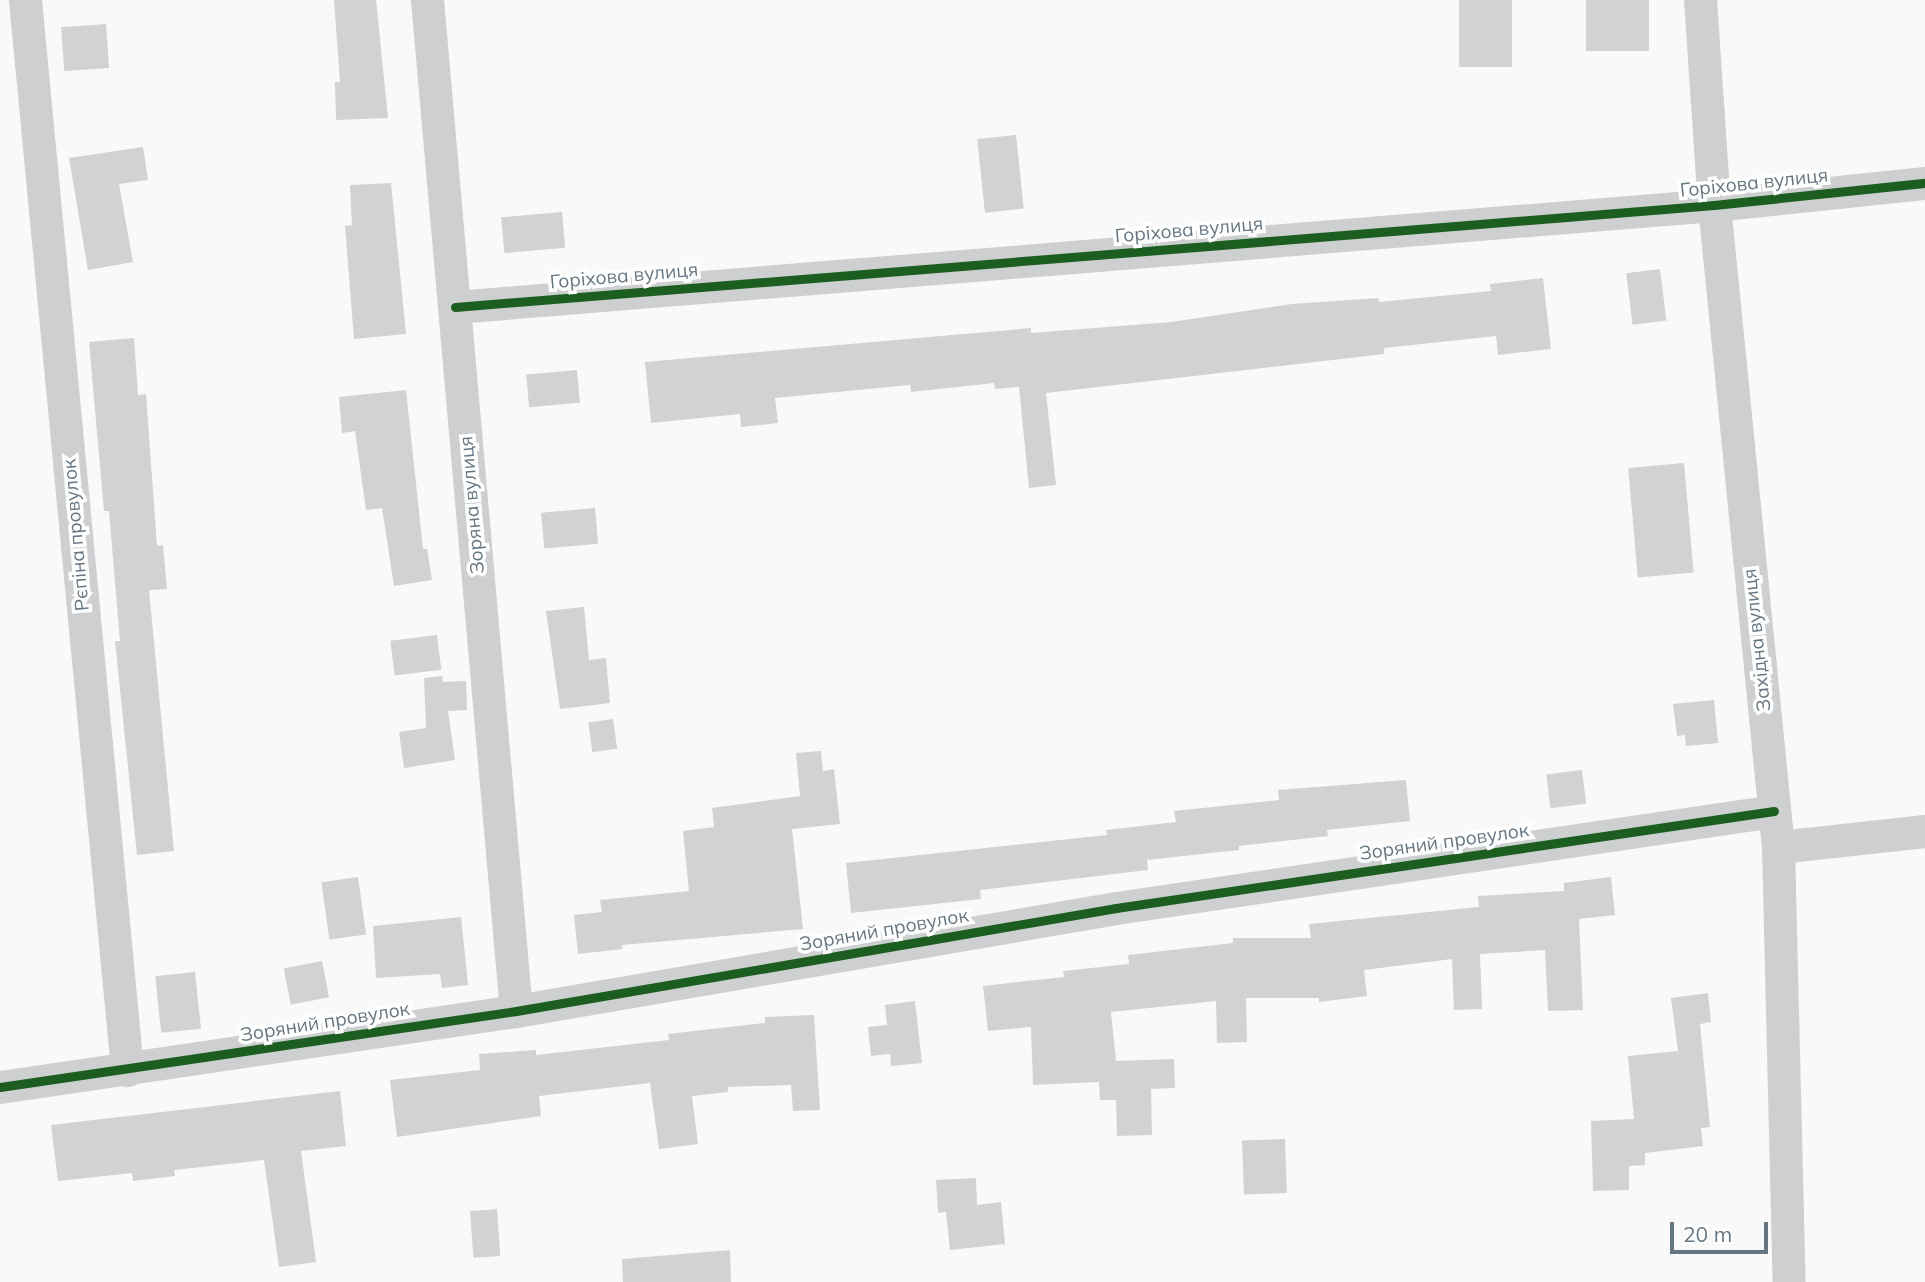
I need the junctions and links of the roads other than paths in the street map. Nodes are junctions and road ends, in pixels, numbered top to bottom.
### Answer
1 (25, 0) edge
2 (427, 0) edge
3 (1700, 0) edge
4 (1925, 183) edge
5 (1714, 205) junction
6 (455, 307) junction
7 (1774, 811) junction
8 (1925, 831) edge
9 (1778, 847) junction
10 (516, 1011) junction
11 (127, 1070) junction
12 (0, 1087) edge
13 (1789, 1282) edge

1 - 11 street, Рєпіна провулок
2 - 6 street, Зоряна вулиця
3 - 5 street, Західна вулиця
4 - 5 street, Горіхова вулиця
5 - 6 street, Горіхова вулиця
5 - 7 street, Західна вулиця
6 - 10 street, Зоряна вулиця
7 - 9 street, Західна вулиця
7 - 10 street, Зоряний провулок
8 - 9 street
9 - 13 street, Західна вулиця
10 - 11 street, Зоряний провулок
11 - 12 street, Зоряний провулок

